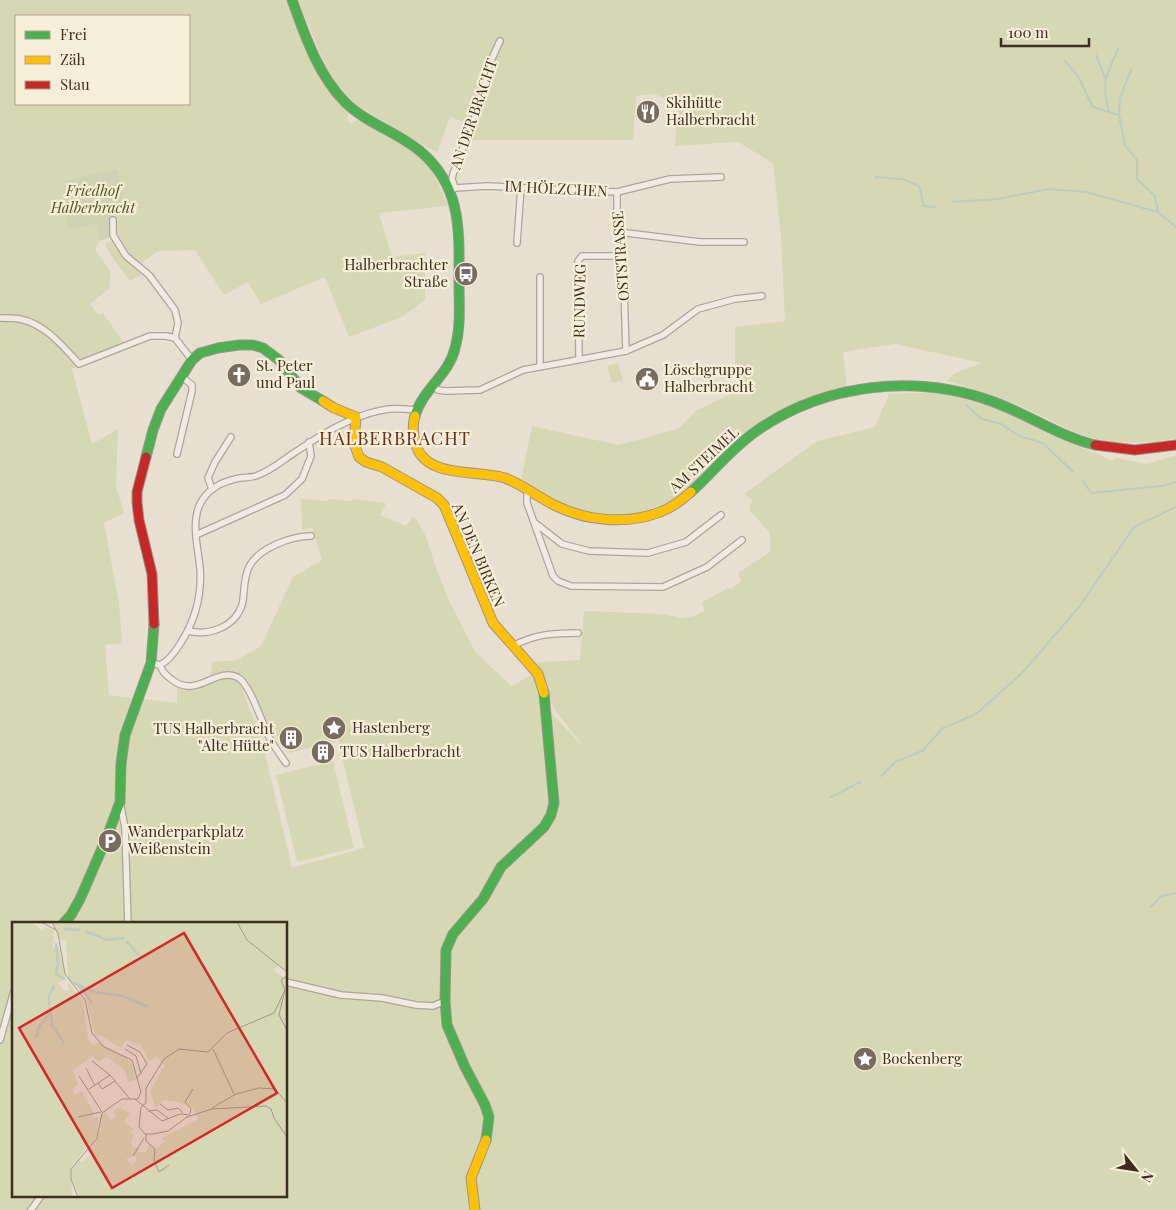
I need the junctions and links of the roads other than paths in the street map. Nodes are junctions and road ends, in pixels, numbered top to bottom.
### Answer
1 (292, 0) edge
2 (500, 41) dead end
3 (721, 178) dead end
4 (521, 187) junction
5 (453, 190) junction
6 (617, 192) junction
7 (113, 220) dead end
8 (619, 232) junction
9 (744, 242) dead end
10 (517, 243) dead end
11 (624, 256) junction
12 (540, 277) dead end
13 (762, 296) dead end
14 (0, 318) edge
15 (175, 338) junction
16 (626, 351) junction
17 (579, 359) junction
18 (192, 360) junction
19 (540, 366) junction
20 (182, 377) junction
21 (434, 386) junction
22 (416, 410) junction
23 (356, 417) junction
24 (232, 437) dead end
25 (309, 442) junction
26 (1176, 446) edge
27 (176, 454) dead end
28 (212, 489) junction
29 (529, 489) junction
30 (721, 515) dead end
31 (534, 522) junction
32 (196, 535) junction
33 (312, 536) dead end
34 (742, 540) dead end
35 (188, 631) junction
36 (578, 634) dead end
37 (514, 645) junction
38 (155, 664) junction
39 (286, 763) dead end
40 (120, 802) junction
41 (65, 922) edge
42 (128, 922) edge
43 (288, 982) edge
44 (12, 998) edge
45 (445, 1001) junction
46 (0, 1040) edge
47 (40, 1198) edge
48 (31, 1210) edge
49 (474, 1210) edge

1 - 5 street
2 - 5 street, AN DER BRACHT
3 - 6 street, IM HÖLZCHEN
4 - 5 street, IM HÖLZCHEN
4 - 6 street, IM HÖLZCHEN
4 - 10 street
5 - 21 street
6 - 8 street, OSTSTRASSE
7 - 15 street
8 - 9 street
8 - 11 street, OSTSTRASSE
11 - 16 street, OSTSTRASSE
11 - 17 street, RUNDWEG
12 - 19 street
13 - 16 street
14 - 15 street
15 - 18 street
16 - 17 street
17 - 19 street
18 - 20 street
18 - 23 street
19 - 21 street
20 - 27 street
20 - 38 street
21 - 22 street
22 - 23 street
22 - 29 street, AM STEIMEL
23 - 25 street
23 - 37 street, AN DEN BIRKEN
24 - 28 street
25 - 28 street
25 - 32 street
26 - 29 street, AM STEIMEL
28 - 32 street
29 - 31 street
30 - 31 street
31 - 34 street
32 - 35 street
33 - 35 street
35 - 38 street
36 - 37 street
37 - 45 street, AN DEN BIRKEN
38 - 39 street
38 - 40 street
40 - 41 street
40 - 42 street
43 - 45 street
44 - 46 street
45 - 49 street
47 - 48 street

